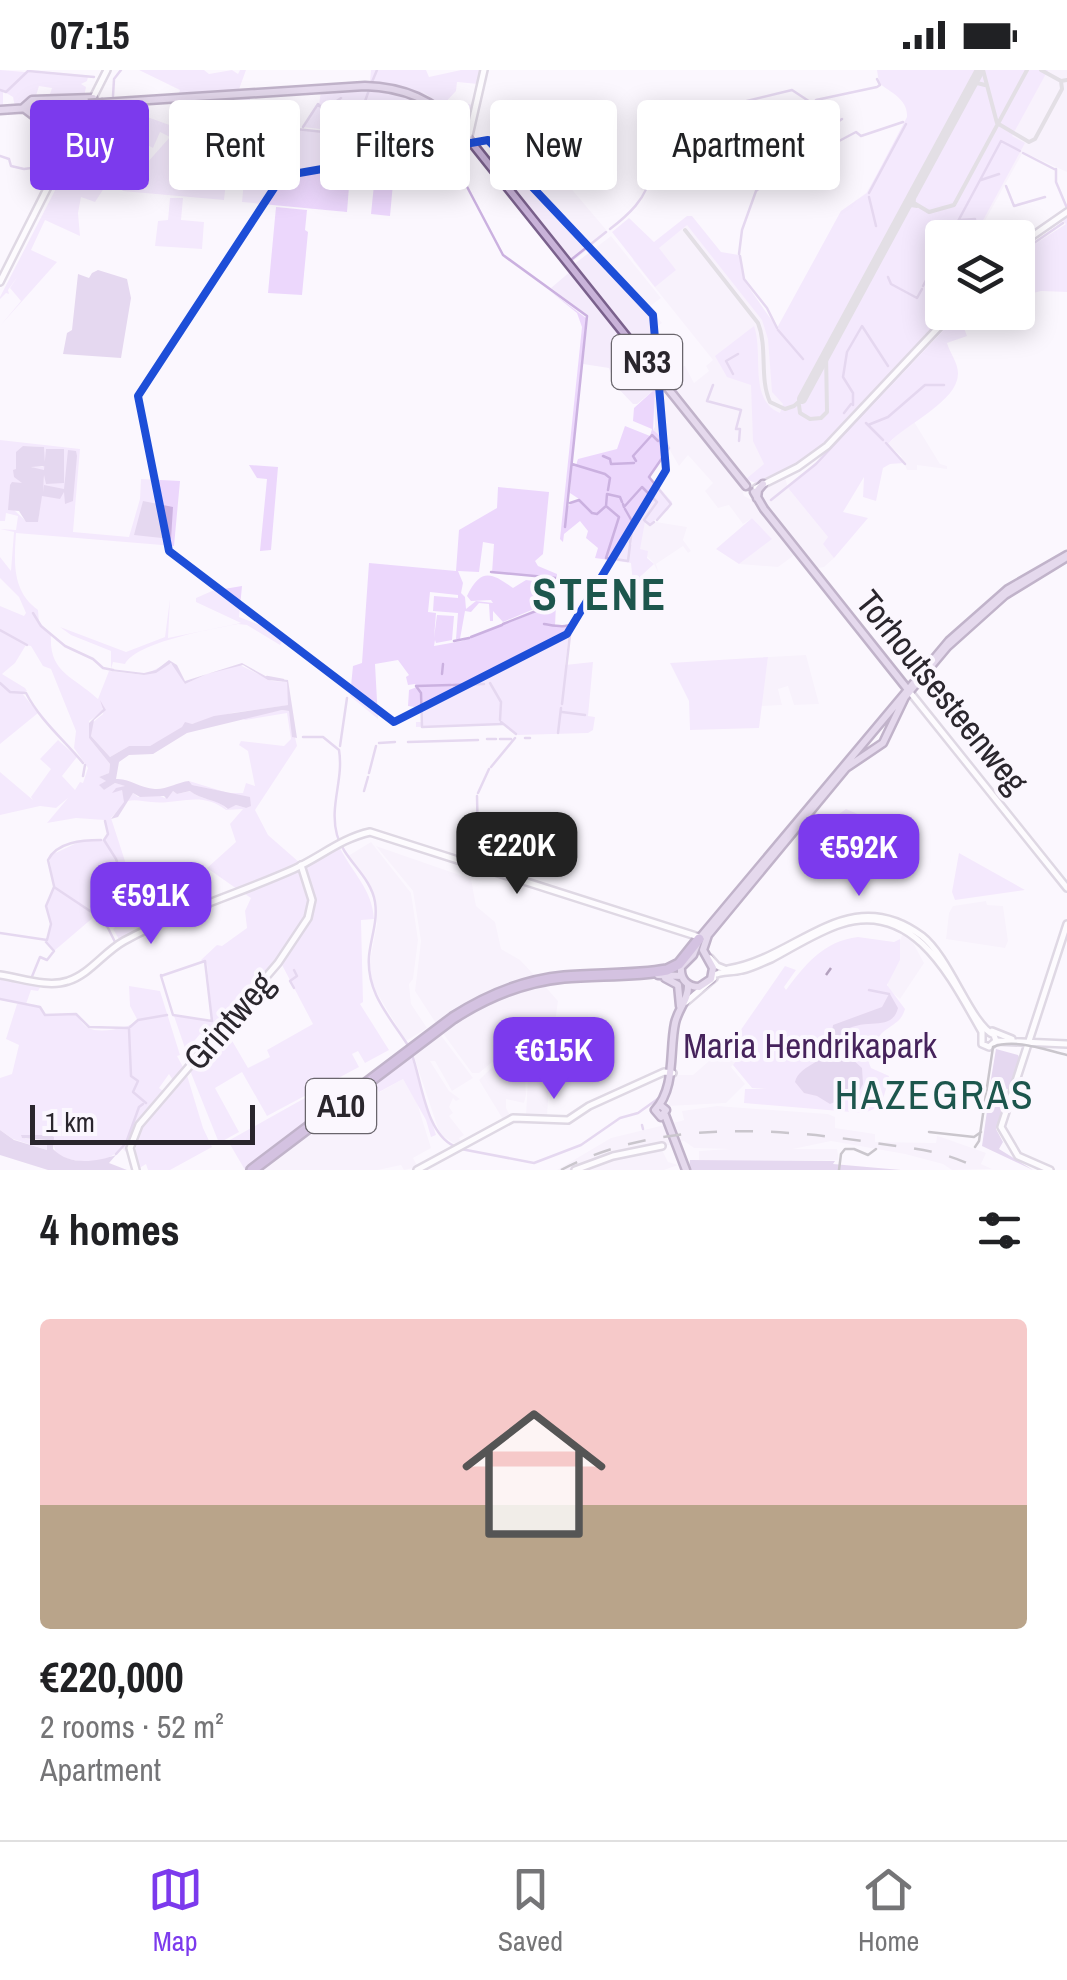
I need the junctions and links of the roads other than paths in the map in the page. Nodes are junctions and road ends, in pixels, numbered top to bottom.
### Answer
1 (108, 70) edge
2 (484, 70) edge
3 (92, 100) edge
4 (143, 100) edge
5 (427, 100) edge
6 (30, 108) edge
7 (0, 110) edge
8 (470, 128) edge
9 (470, 142) edge
10 (46, 190) edge
11 (1067, 214) edge
12 (1035, 235) edge
13 (0, 282) edge
14 (935, 330) edge
15 (722, 457) junction
16 (754, 491) junction
17 (1067, 556) edge
18 (909, 690) junction
19 (892, 726) junction
20 (877, 727) junction
21 (864, 751) junction
22 (301, 866) junction
23 (1067, 888) edge
24 (1067, 924) edge
25 (704, 937) junction
26 (693, 956) junction
27 (704, 957) junction
28 (681, 971) junction
29 (731, 971) junction
30 (712, 972) junction
31 (656, 973) junction
32 (0, 975) edge
33 (616, 977) joint
34 (692, 985) junction
35 (686, 1002) junction
36 (678, 1014) junction
37 (980, 1021) junction
38 (985, 1033) junction
39 (1012, 1039) junction
40 (996, 1040) junction
41 (1027, 1041) junction
42 (1067, 1044) edge
43 (671, 1073) junction
44 (662, 1146) dead end
45 (136, 1170) edge
46 (254, 1170) edge
47 (418, 1170) edge
48 (575, 1170) edge
49 (684, 1170) edge
50 (1048, 1170) edge

1 - 3 main road
2 - 8 main road
4 - 5 main road, Torhoutsesteenweg / N33, bridge
6 - 7 main road, N33
9 - 15 main road, Torhoutsesteenweg / N33
10 - 13 main road
11 - 12 main road
14 - 16 main road
15 - 16 main road, Torhoutsesteenweg / N33
15 - 16 main road, Torhoutsesteenweg / N33
16 - 18 main road, Torhoutsesteenweg / N33
17 - 18 main road
18 - 19 main road
18 - 20 main road
18 - 23 main road, Torhoutsesteenweg
19 - 20 main road
19 - 21 main road
20 - 21 main road
21 - 25 main road
21 - 25 main road
22 - 25 main road
22 - 32 main road
22 - 45 main road, Grintweg
24 - 41 main road
25 - 26 main road
25 - 27 main road
25 - 29 main road
25 - 31 highway
26 - 27 main road
26 - 28 main road
27 - 30 main road
28 - 31 highway, A10
28 - 34 main road
29 - 30 main road
29 - 35 main road
29 - 37 main road
29 - 38 main road
30 - 34 main road
31 - 33 main road, A10
31 - 36 main road
31 - 46 highway, A10
33 - 46 highway, A10
34 - 35 main road
34 - 36 main road
35 - 43 main road
36 - 43 main road
37 - 38 main road
37 - 39 main road
38 - 40 main road
38 - 40 main road
39 - 40 main road
39 - 41 main road
40 - 41 main road
41 - 42 main road
41 - 50 main road
43 - 47 main road
43 - 49 main road
44 - 48 main road

